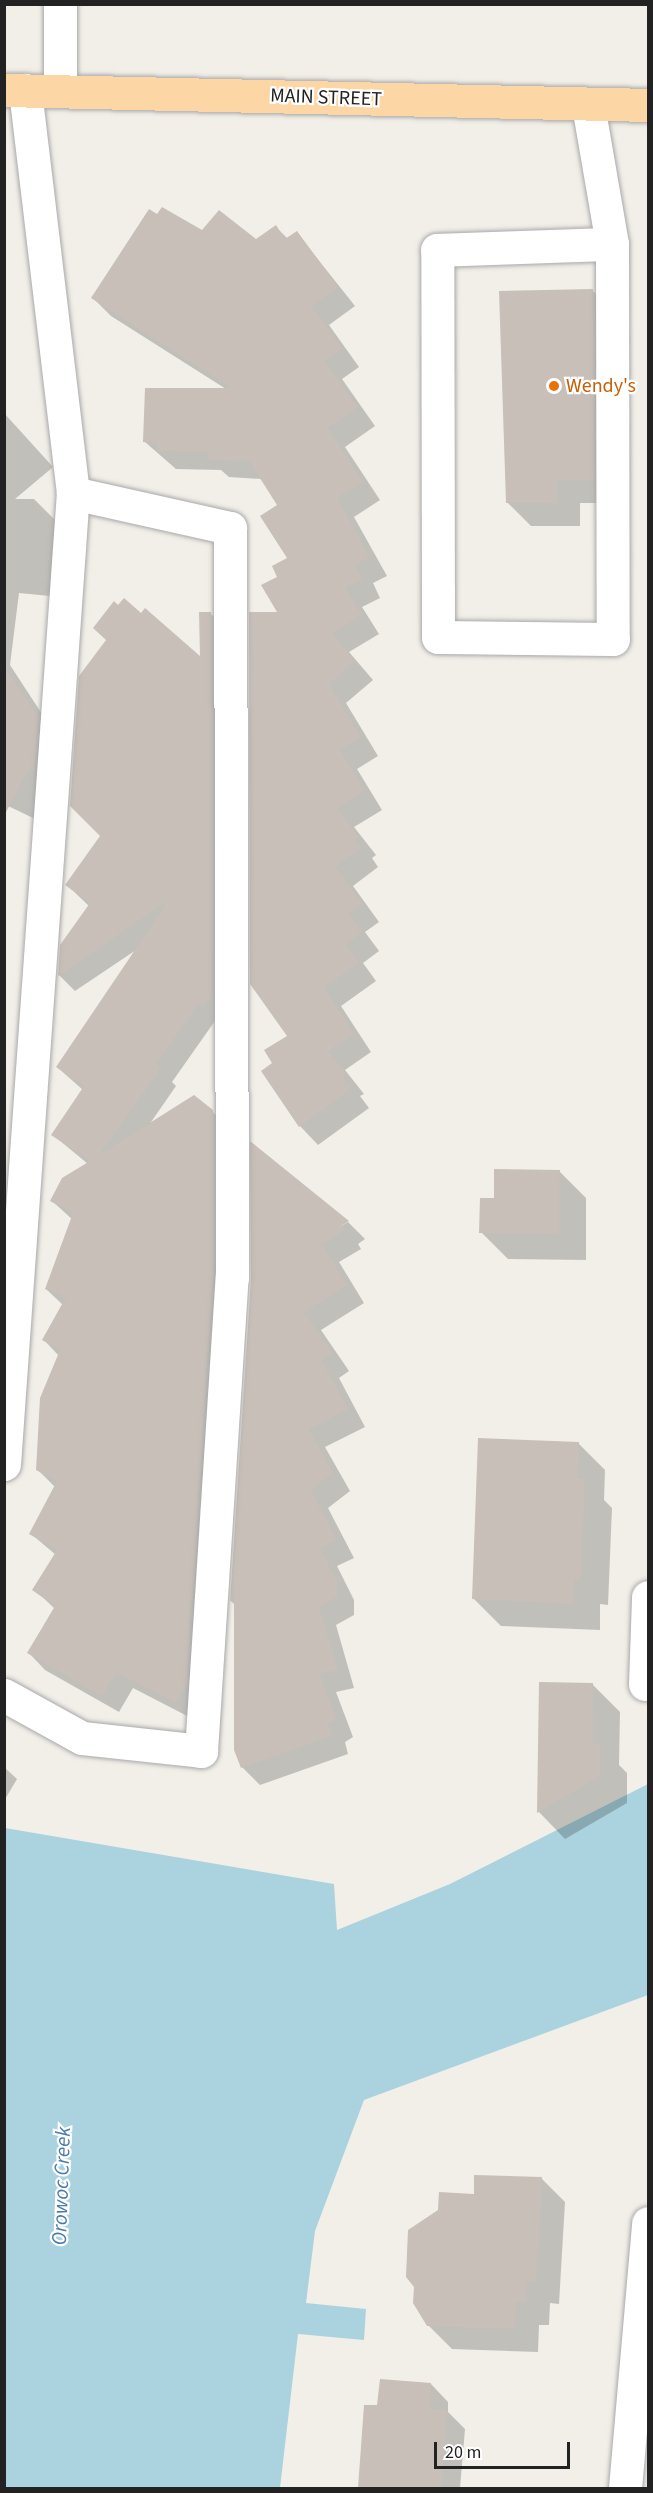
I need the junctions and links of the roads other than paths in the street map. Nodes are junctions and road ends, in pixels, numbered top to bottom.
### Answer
1 (60, 4) edge
2 (15, 90) edge
3 (60, 91) junction
4 (588, 105) junction
5 (648, 105) edge
6 (612, 244) junction
7 (73, 493) junction
8 (4, 1464) edge
9 (648, 1598) edge
10 (645, 1684) dead end
11 (4, 1695) edge
12 (648, 2223) edge
13 (625, 2488) edge

1 - 3 street
2 - 3 main road, MAIN STREET
2 - 7 street
3 - 4 main road, MAIN STREET
4 - 5 main road, MAIN STREET
4 - 6 street
6 - 6 street
7 - 8 street
7 - 11 street
9 - 10 street
12 - 13 street

